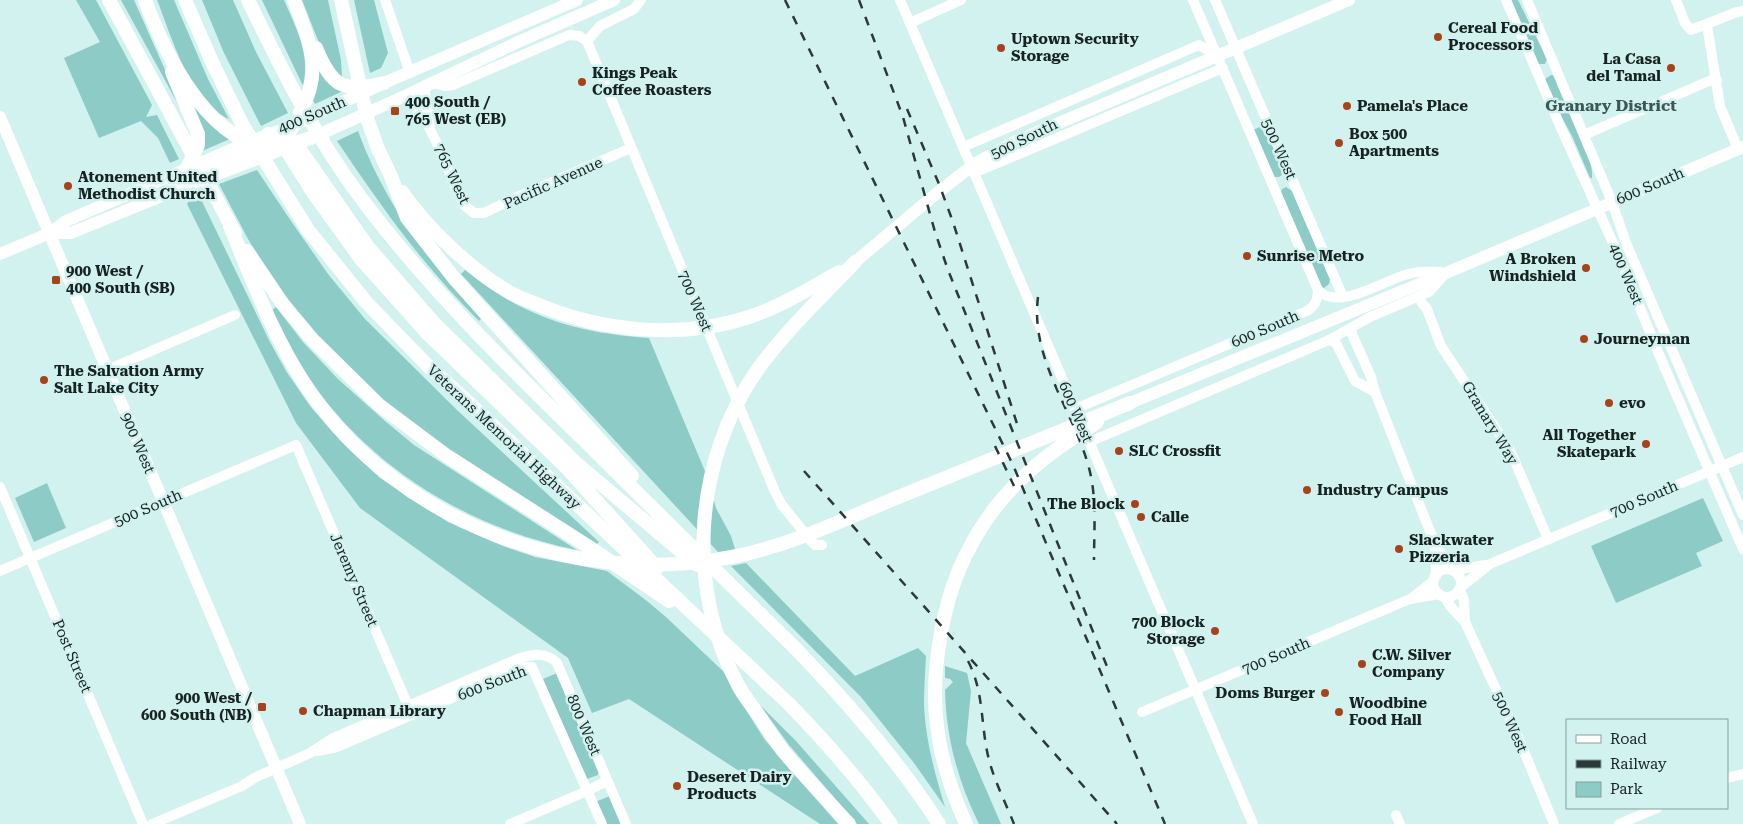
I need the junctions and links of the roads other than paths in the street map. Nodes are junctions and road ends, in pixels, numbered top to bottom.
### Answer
1 (109, 0) edge
2 (145, 0) edge
3 (185, 0) edge
4 (248, 0) edge
5 (294, 0) edge
6 (340, 0) edge
7 (385, 0) edge
8 (576, 0) edge
9 (614, 0) edge
10 (641, 0) edge
11 (900, 0) edge
12 (961, 0) edge
13 (1193, 0) edge
14 (1215, 0) edge
15 (1349, 0) edge
16 (1506, 0) edge
17 (1527, 0) edge
18 (1676, 0) edge
19 (1743, 11) edge
20 (910, 23) junction
21 (1707, 24) junction
22 (587, 41) junction
23 (1236, 48) junction
24 (168, 54) junction
25 (1217, 56) junction
26 (1223, 68) junction
27 (410, 73) junction
28 (1716, 80) junction
29 (384, 83) junction
30 (429, 85) junction
31 (405, 96) junction
32 (0, 117) edge
33 (432, 132) junction
34 (1584, 135) junction
35 (311, 138) joint
36 (280, 139) junction
37 (963, 147) junction
38 (631, 148) junction
39 (1741, 148) edge
40 (187, 168) junction
41 (974, 173) junction
42 (390, 174) junction
43 (166, 194) junction
44 (1612, 202) junction
45 (1596, 208) junction
46 (474, 213) joint
47 (230, 226) junction
48 (50, 233) junction
49 (0, 254) edge
50 (855, 262) junction
51 (1446, 273) junction
52 (1318, 290) junction
53 (1429, 292) junction
54 (1343, 297) junction
55 (1419, 297) junction
56 (1427, 309) junction
57 (234, 315) dead end
58 (1352, 329) junction
59 (1329, 340) junction
60 (107, 370) junction
61 (1375, 392) junction
62 (1130, 403) junction
63 (1075, 409) junction
64 (1090, 442) junction
65 (296, 445) joint
66 (1743, 457) edge
67 (1722, 465) junction
68 (1709, 471) junction
69 (0, 487) edge
70 (163, 502) junction
71 (1743, 515) edge
72 (1548, 539) junction
73 (1434, 544) junction
74 (822, 545) dead end
75 (1743, 549) edge
76 (30, 558) junction
77 (1490, 564) junction
78 (1453, 570) junction
79 (0, 571) edge
80 (719, 573) junction
81 (1435, 578) junction
82 (1461, 587) junction
83 (1442, 596) junction
84 (1410, 599) junction
85 (1465, 622) junction
86 (702, 624) junction
87 (797, 650) junction
88 (520, 658) joint
89 (740, 660) junction
90 (534, 669) joint
91 (1196, 690) junction
92 (410, 710) junction
93 (1142, 712) dead end
94 (1743, 767) edge
95 (276, 768) junction
96 (1734, 776) edge
97 (607, 781) junction
98 (587, 791) junction
99 (1655, 809) edge
100 (143, 824) edge
101 (152, 824) edge
102 (300, 824) edge
103 (510, 824) edge
104 (602, 824) edge
105 (626, 824) edge
106 (849, 824) edge
107 (891, 824) edge
108 (939, 824) edge
109 (966, 824) edge
110 (1253, 824) edge
111 (1554, 824) edge
112 (1619, 824) edge

1 - 47 highway
2 - 24 highway
3 - 86 highway, Veterans Memorial Highway
4 - 80 highway
5 - 29 highway
5 - 36 highway
6 - 42 highway
7 - 27 street
8 - 27 main road, 400 South
9 - 30 main road, 400 South
10 - 22 street
11 - 20 street, 600 West
12 - 20 street
13 - 25 street, 500 West
14 - 23 street, 500 West
15 - 23 main road, 500 South
16 - 45 street, 400 West
17 - 34 street, 400 West
18 - 21 street
19 - 21 street
20 - 37 street, 600 West
21 - 28 street
22 - 30 street, 400 South
22 - 38 street, 700 West
23 - 25 main road, 500 South
23 - 54 street, 500 West
24 - 36 highway
24 - 40 highway
25 - 26 street, 500 West
25 - 37 street, 500 South
25 - 50 main road, 500 South
26 - 41 street, 500 South
26 - 52 street, 500 West
27 - 29 main road, 400 South
28 - 34 street
28 - 39 street
29 - 36 main road, 400 South
30 - 31 main road, 400 South
30 - 33 street, 765 West
31 - 33 street, 765 West
31 - 35 main road, 400 South
32 - 48 main road, 900 West
33 - 46 street, 765 West
34 - 44 street, 400 West
35 - 36 highway
36 - 40 main road, 400 South
36 - 43 main road, 400 South
36 - 43 highway
36 - 87 highway
36 - 89 highway
37 - 41 street, 600 West
38 - 46 street, Pacific Avenue
38 - 74 street, 700 West
39 - 44 main road, 600 South
40 - 48 main road, 400 South
41 - 63 street, 600 West
42 - 50 highway
42 - 80 highway
43 - 48 main road, 400 South
44 - 45 main road, 600 South
44 - 67 street, 400 West
45 - 51 main road, 600 South
45 - 68 street, 400 West
47 - 62 highway
47 - 86 highway
48 - 49 main road, 400 South
48 - 60 main road, 900 West
50 - 106 highway
51 - 53 street, 600 South
51 - 54 street, 600 South
51 - 62 main road, 600 South
52 - 54 street, 600 South
52 - 63 street, 600 South
53 - 55 street, 600 South
53 - 56 street, Granary Way
55 - 56 street, Granary Way
55 - 58 street, 600 South
56 - 72 street, Granary Way
57 - 60 street
58 - 59 street, 600 South
58 - 61 street
59 - 61 street
59 - 64 street, 600 South
60 - 70 main road, 900 West
61 - 73 street
62 - 109 highway
63 - 64 street, 600 West
64 - 91 street, 600 West
65 - 70 street, 500 South
65 - 92 street, Jeremy Street
66 - 67 street, 700 South
67 - 68 street, 700 South
67 - 71 street, 400 West
68 - 72 street, 700 South
68 - 75 street, 400 West
69 - 76 street, Post Street
70 - 76 street, 500 South
70 - 95 main road, 900 West
72 - 77 street, 700 South
73 - 78 street
73 - 81 street
76 - 79 street, 500 South
76 - 100 street, Post Street
77 - 78 street, 700 South
77 - 82 street, 700 South
78 - 81 street
78 - 82 street
80 - 87 highway
81 - 83 street
81 - 84 street, 700 South
82 - 83 street
82 - 85 street, 500 West
83 - 84 street, 700 South
83 - 85 street, 500 West
84 - 91 street, 700 South
85 - 111 street, 500 West
86 - 89 highway, Veterans Memorial Highway
87 - 108 highway
88 - 92 street, 600 South
88 - 97 street, 800 West
89 - 107 highway, Veterans Memorial Highway
90 - 92 street, 600 South
90 - 98 street, 800 West
91 - 93 street, 700 South
91 - 110 street, 600 West
92 - 95 street, 600 South
94 - 96 street
95 - 101 street, 600 South
95 - 102 main road, 900 West
97 - 98 street
97 - 105 street, 800 West
98 - 103 street
98 - 104 street, 800 West
99 - 112 street

